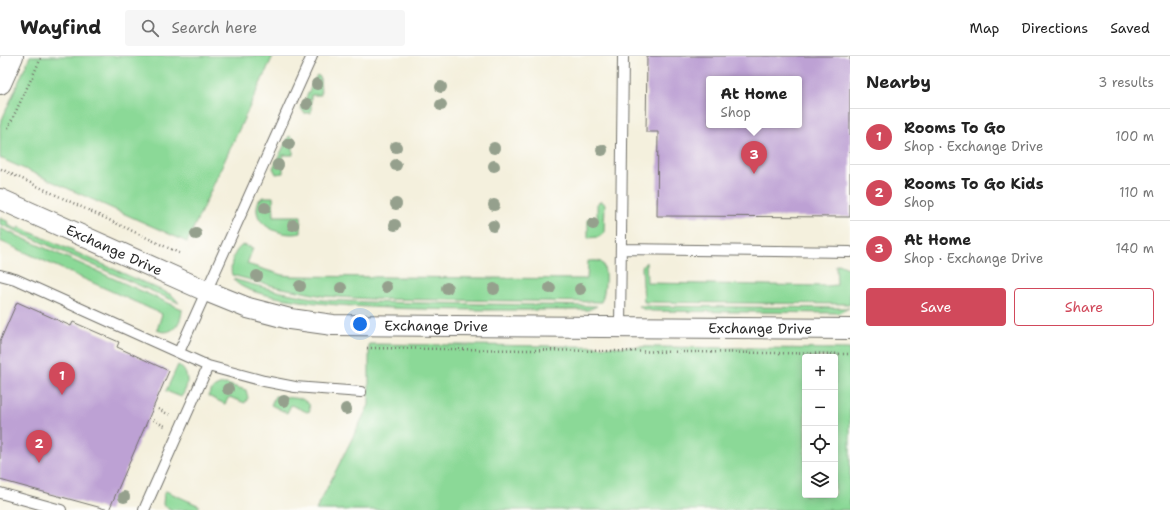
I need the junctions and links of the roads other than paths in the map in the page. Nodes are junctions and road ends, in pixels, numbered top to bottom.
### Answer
1 (12, 56) edge
2 (312, 56) edge
3 (623, 56) edge
4 (0, 83) edge
5 (0, 199) edge
6 (621, 249) junction
7 (850, 252) edge
8 (0, 275) edge
9 (206, 291) junction
10 (620, 328) junction
11 (850, 329) edge
12 (179, 352) junction
13 (208, 366) junction
14 (361, 392) dead end
15 (0, 493) edge
16 (61, 510) edge
17 (144, 510) edge

1 - 4 main road
2 - 9 lane
3 - 6 lane
5 - 9 street, Exchange Drive
6 - 7 lane
6 - 10 lane
8 - 12 lane
9 - 10 street, Exchange Drive
9 - 12 lane
10 - 11 street, Exchange Drive
12 - 13 lane
13 - 14 lane
13 - 17 lane
15 - 16 lane

